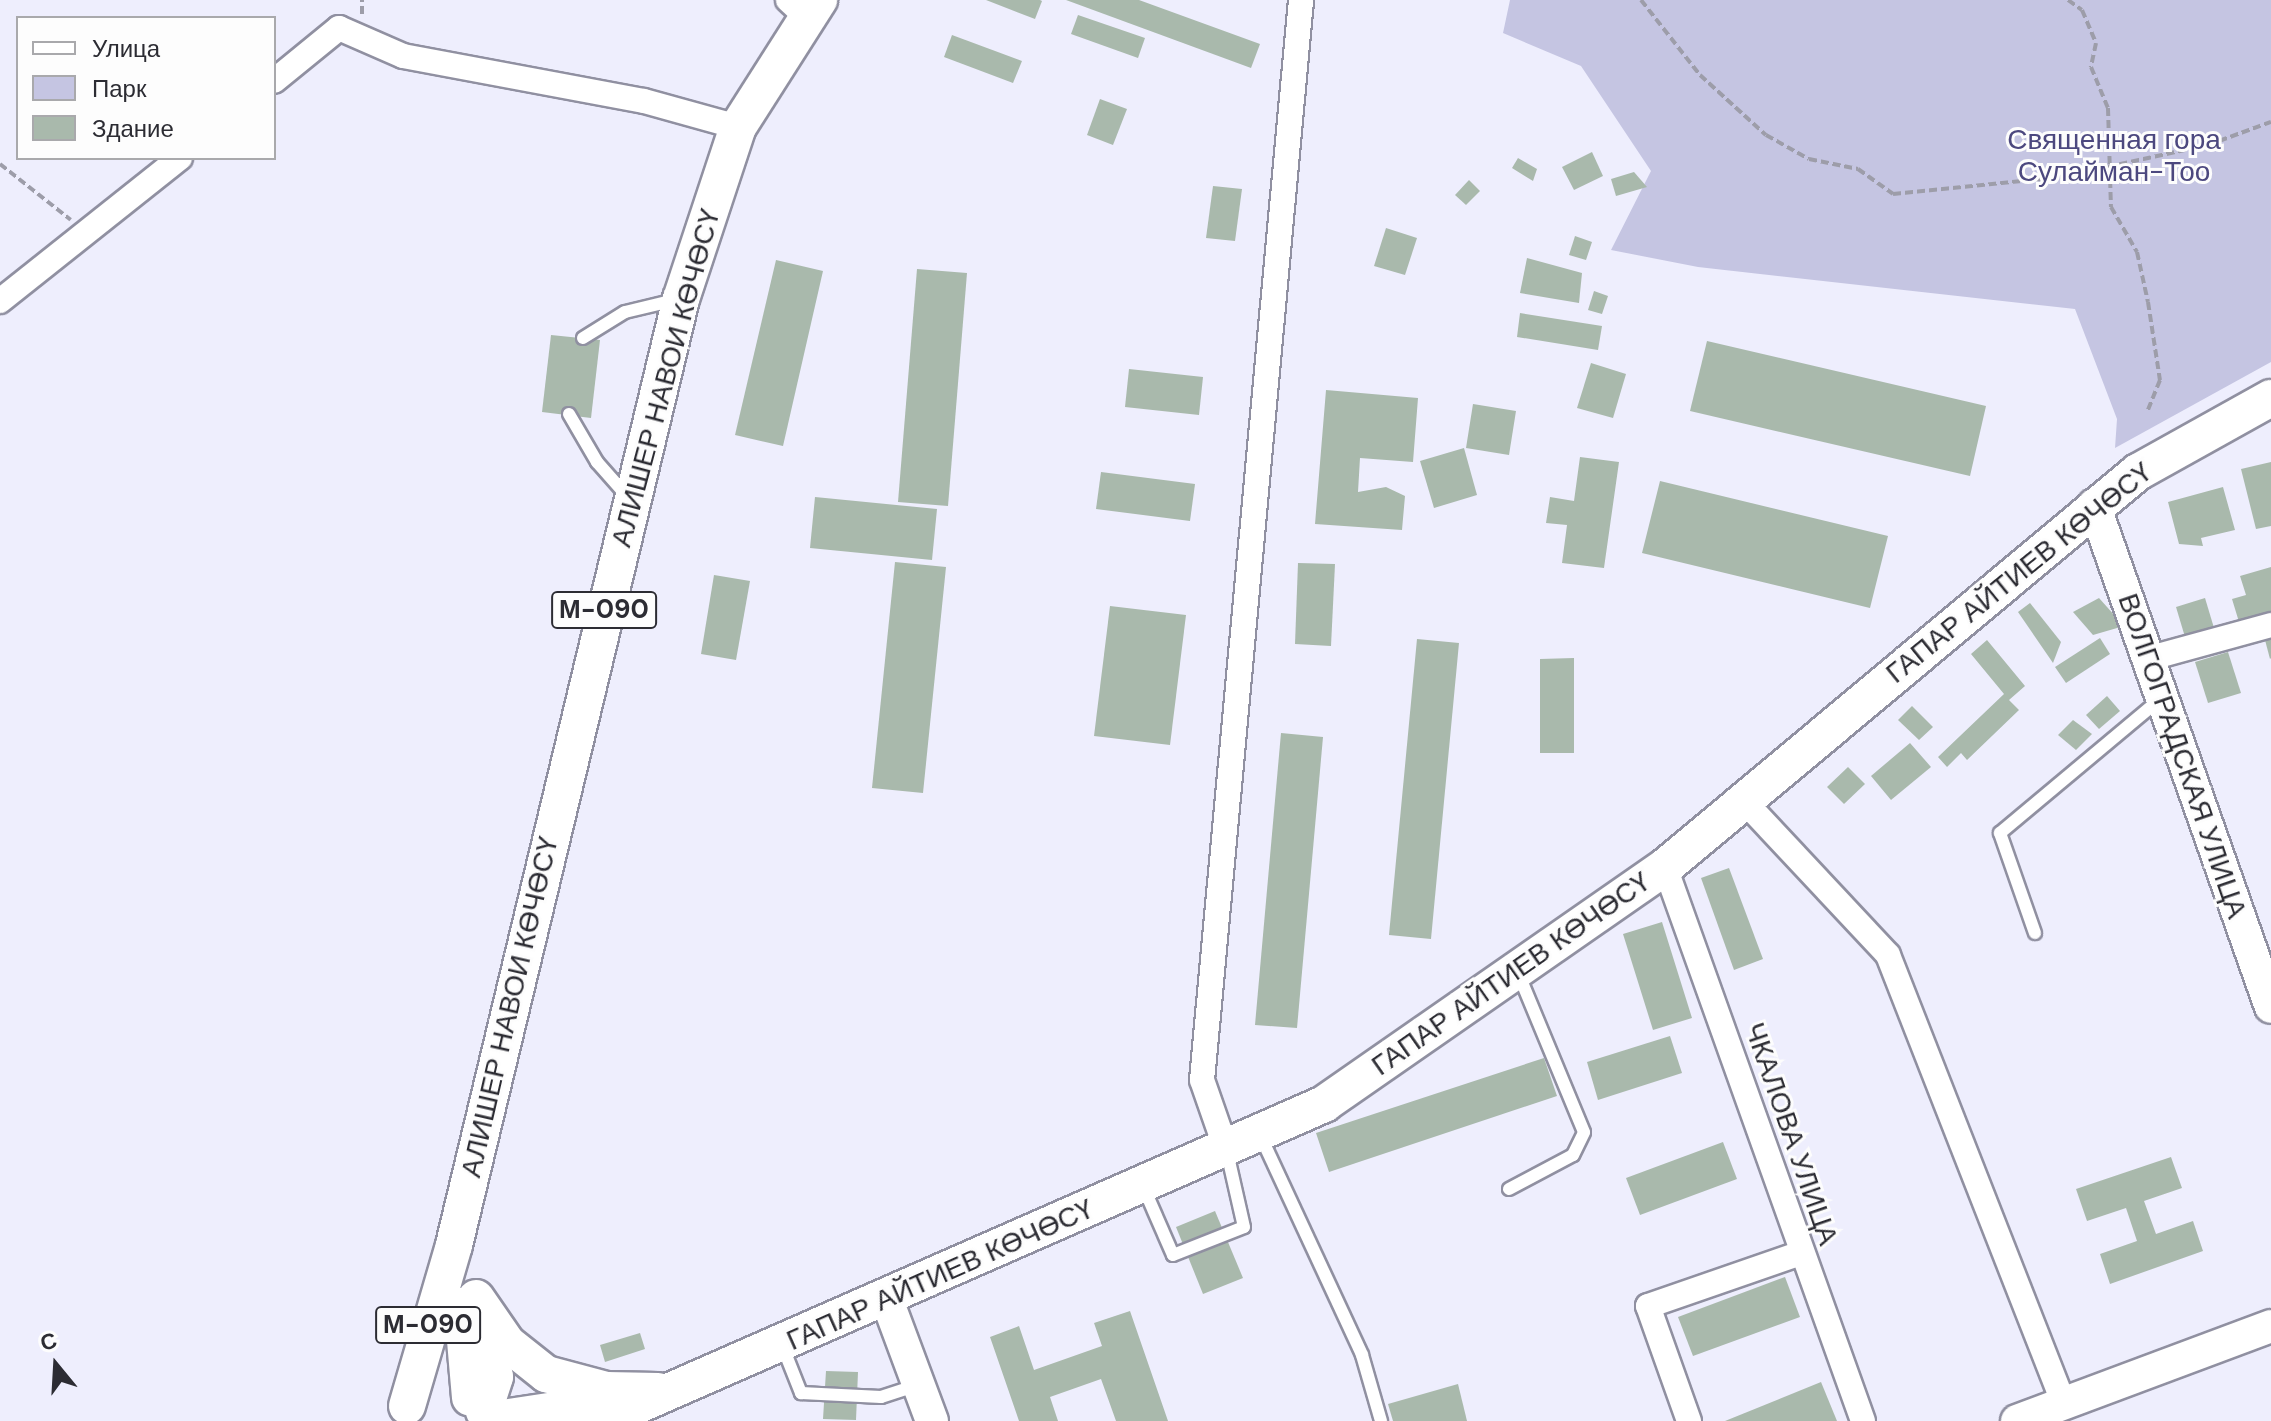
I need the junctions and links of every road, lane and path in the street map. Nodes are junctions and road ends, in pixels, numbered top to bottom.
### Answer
1 (1301, 0) edge
2 (1641, 0) edge
3 (2068, 0) edge
4 (804, 6) edge
5 (276, 79) edge
6 (2271, 122) edge
7 (738, 127) junction
8 (178, 160) edge
9 (2111, 162) junction
10 (0, 164) edge
11 (90, 232) junction
12 (681, 299) junction
13 (0, 301) edge
14 (583, 338) dead end
15 (2271, 398) edge
16 (2147, 413) dead end
17 (569, 414) dead end
18 (630, 499) junction
19 (2094, 505) junction
20 (2271, 625) edge
21 (2147, 659) junction
22 (2161, 699) junction
23 (1745, 802) junction
24 (1665, 867) junction
25 (2035, 933) dead end
26 (1518, 972) junction
27 (2271, 1007) edge
28 (1260, 1134) junction
29 (1226, 1149) junction
30 (1143, 1186) junction
31 (1509, 1189) dead end
32 (1801, 1253) junction
33 (456, 1255) junction
34 (476, 1298) junction
35 (887, 1300) junction
36 (2271, 1326) edge
37 (782, 1345) junction
38 (920, 1384) junction
39 (664, 1392) junction
40 (2064, 1403) junction
41 (402, 1413) edge
42 (483, 1413) edge
43 (602, 1421) edge
44 (932, 1421) edge
45 (1381, 1421) edge
46 (1689, 1421) edge
47 (1863, 1421) edge
48 (2017, 1421) edge

1 - 29 street
2 - 9 path
3 - 9 path
4 - 7 main road, АЛИШЕР НАВОИ КӨЧӨСҮ / М-090
5 - 7 street
6 - 9 path
7 - 12 main road, АЛИШЕР НАВОИ КӨЧӨСҮ / М-090
8 - 11 street
9 - 16 path
10 - 11 path
11 - 13 street
12 - 14 lane
12 - 18 main road, АЛИШЕР НАВОИ КӨЧӨСҮ / М-090
15 - 19 main road, ГАПАР АЙТИЕВ КӨЧӨСҮ
17 - 18 lane
18 - 33 main road, АЛИШЕР НАВОИ КӨЧӨСҮ / М-090
19 - 21 street, ВОЛГОГРАДСКАЯ УЛИЦА
19 - 23 main road, ГАПАР АЙТИЕВ КӨЧӨСҮ
20 - 21 street
21 - 22 street, ВОЛГОГРАДСКАЯ УЛИЦА
22 - 25 lane
22 - 27 street, ВОЛГОГРАДСКАЯ УЛИЦА
23 - 24 main road, ГАПАР АЙТИЕВ КӨЧӨСҮ
23 - 40 street
24 - 26 main road, ГАПАР АЙТИЕВ КӨЧӨСҮ
24 - 32 street, ЧКАЛОВА УЛИЦА
26 - 28 main road, ГАПАР АЙТИЕВ КӨЧӨСҮ
26 - 31 lane
28 - 29 main road, ГАПАР АЙТИЕВ КӨЧӨСҮ
28 - 45 lane
29 - 30 main road, ГАПАР АЙТИЕВ КӨЧӨСҮ
29 - 30 lane
30 - 35 main road, ГАПАР АЙТИЕВ КӨЧӨСҮ
32 - 46 street
32 - 47 street, ЧКАЛОВА УЛИЦА
33 - 34 main road
33 - 41 main road, АЛИШЕР НАВОИ КӨЧӨСҮ / М-090
33 - 42 main road, АЛИШЕР НАВОИ КӨЧӨСҮ / М-090
34 - 39 main road
34 - 42 main road
35 - 37 main road, ГАПАР АЙТИЕВ КӨЧӨСҮ
35 - 38 street
36 - 40 street
37 - 38 lane
37 - 39 main road, ГАПАР АЙТИЕВ КӨЧӨСҮ
38 - 44 street
39 - 42 main road, ГАПАР АЙТИЕВ КӨЧӨСҮ
39 - 43 main road, ГАПАР АЙТИЕВ КӨЧӨСҮ
40 - 48 street
41 - 42 main road, М-090

